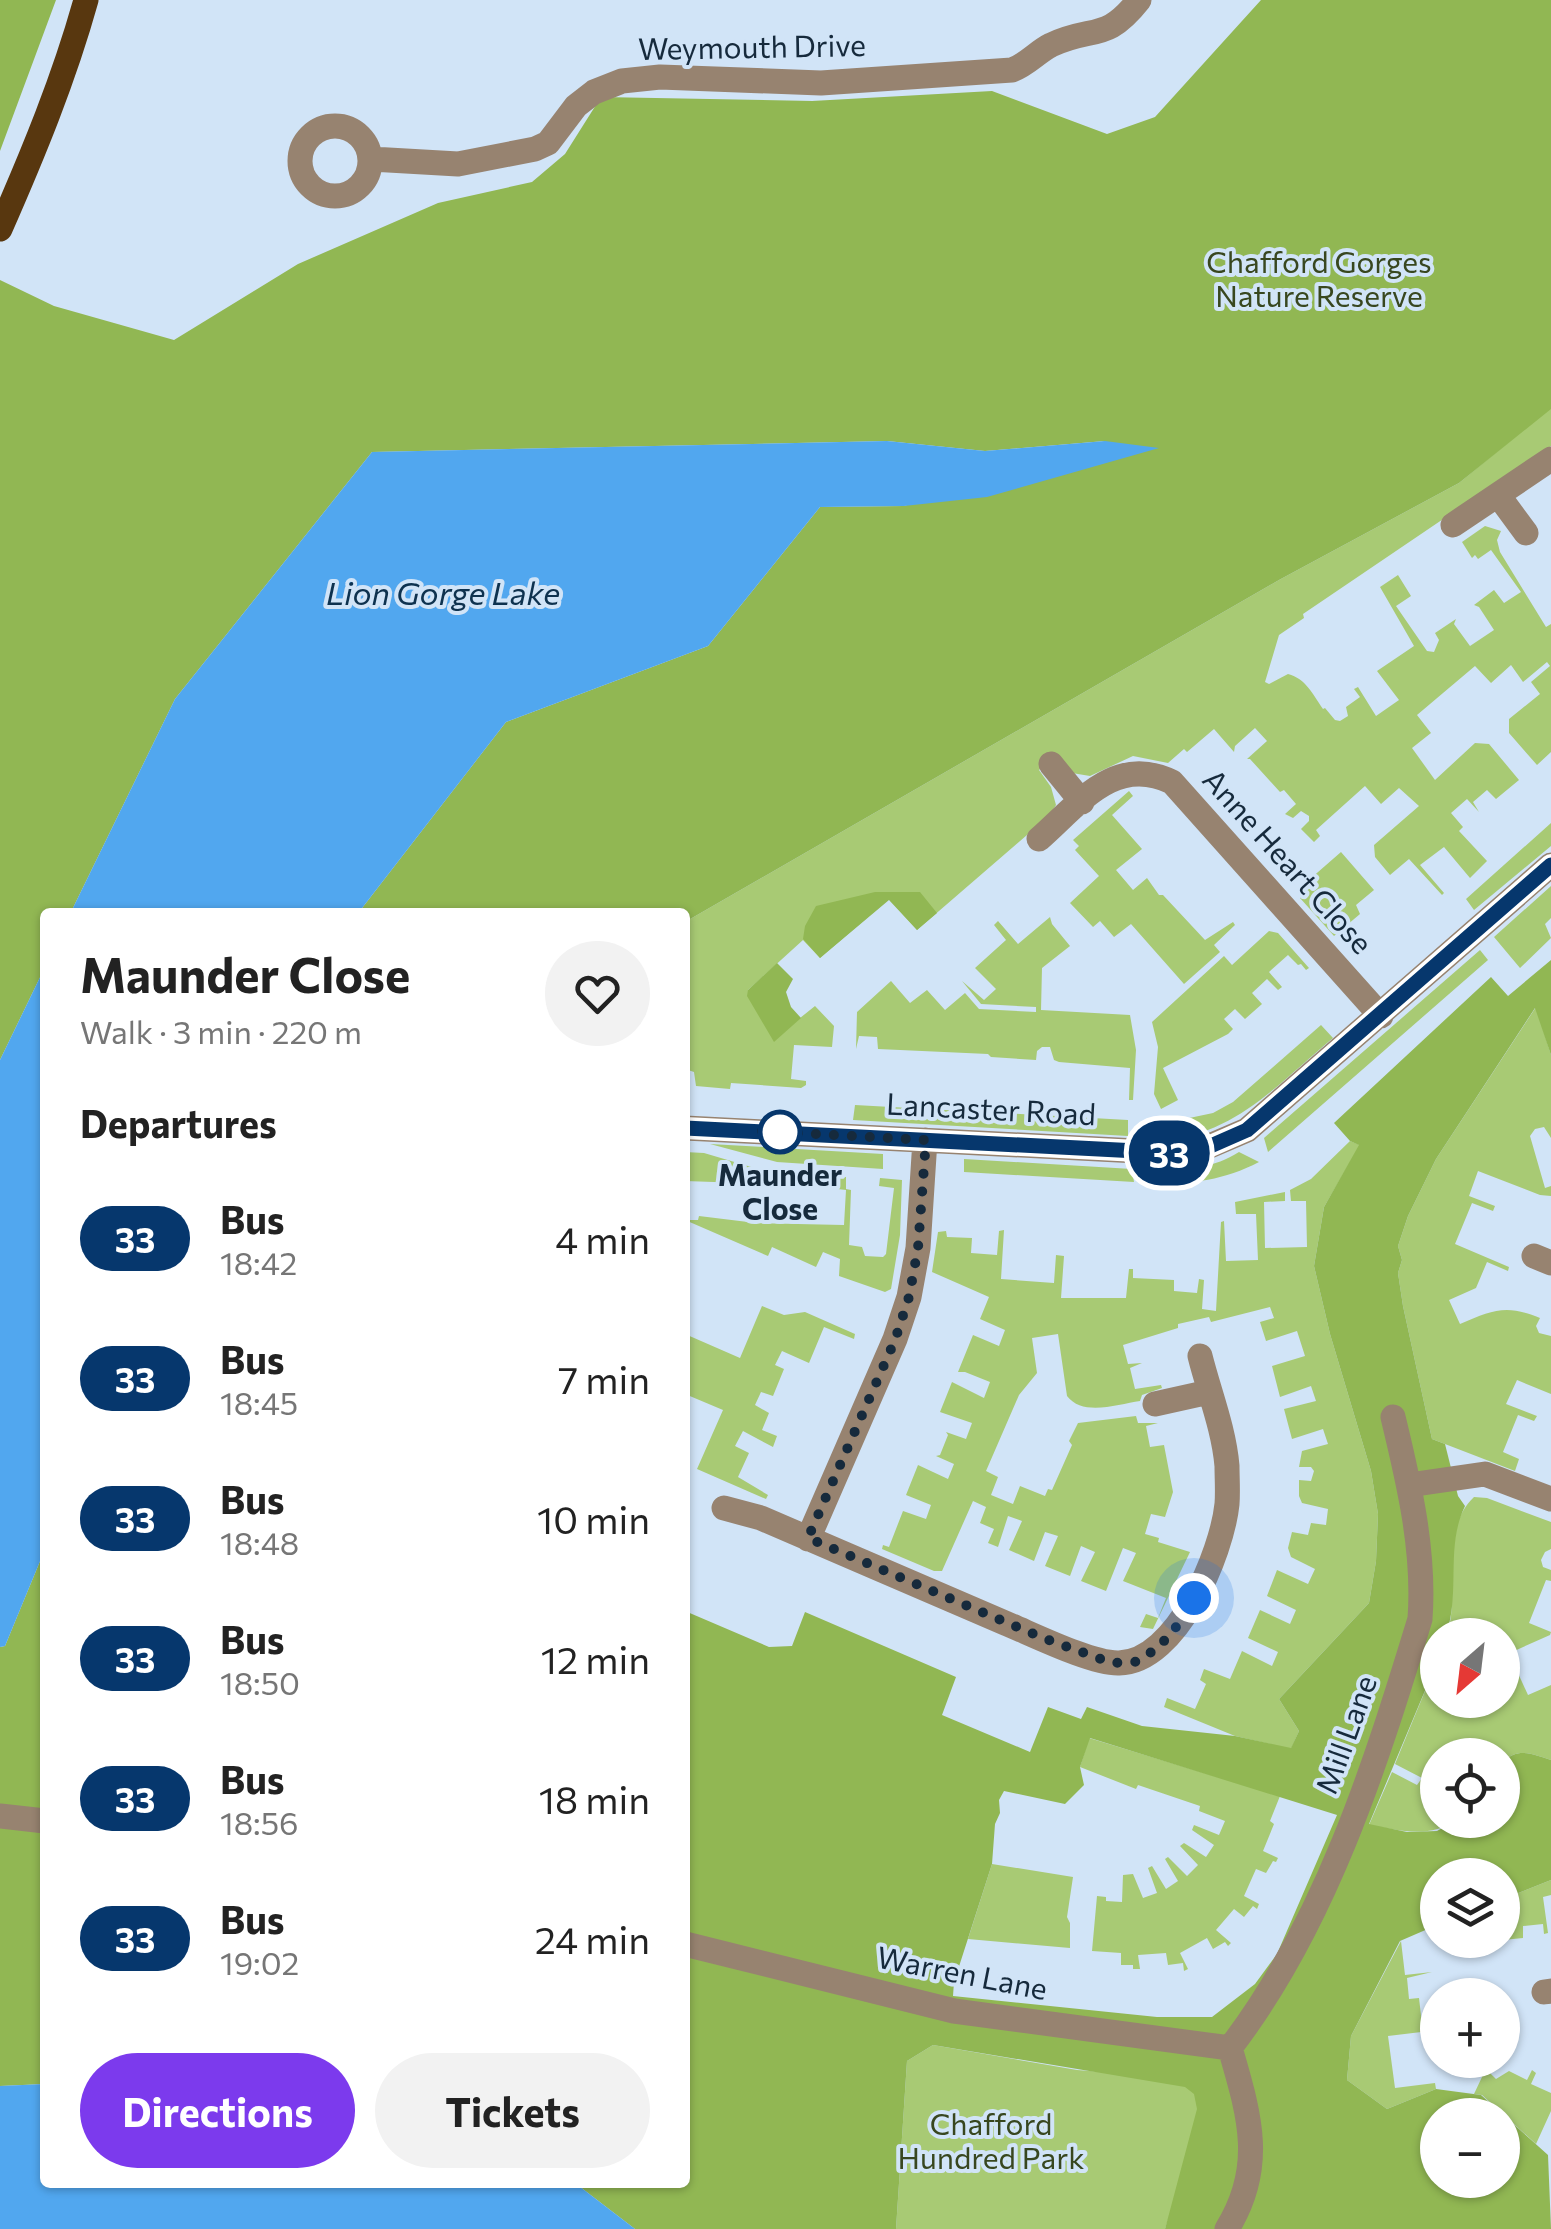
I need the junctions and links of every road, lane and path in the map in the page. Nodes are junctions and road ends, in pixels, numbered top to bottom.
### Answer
1 (86, 0) edge
2 (1139, 0) edge
3 (371, 159) dead end
4 (0, 229) edge
5 (1551, 459) edge
6 (1498, 495) junction
7 (1453, 525) dead end
8 (1526, 534) dead end
9 (1051, 764) dead end
10 (1082, 802) junction
11 (1039, 840) dead end
12 (1551, 865) edge
13 (1381, 1016) junction
14 (690, 1128) edge
15 (926, 1140) junction
16 (1200, 1356) dead end
17 (1210, 1392) junction
18 (1155, 1404) dead end
19 (1393, 1417) dead end
20 (1410, 1485) junction
21 (1551, 1498) edge
22 (724, 1508) dead end
23 (808, 1538) junction
24 (0, 1816) edge
25 (40, 1820) edge
26 (690, 1945) edge
27 (1230, 2048) junction
28 (1226, 2229) edge

1 - 4 main road
2 - 3 street, Weymouth Drive
5 - 6 street
6 - 7 street
6 - 8 street
9 - 10 street
10 - 11 street, Anne Heart Close
10 - 13 street, Anne Heart Close
12 - 13 street, Lancaster Road
13 - 15 street, Lancaster Road
14 - 15 street, Lancaster Road
15 - 23 street
16 - 17 street
17 - 18 street
17 - 23 street
19 - 20 street, Mill Lane
20 - 21 street
20 - 27 street, Mill Lane
22 - 23 street
24 - 25 street
26 - 27 street, Warren Lane
27 - 28 street

